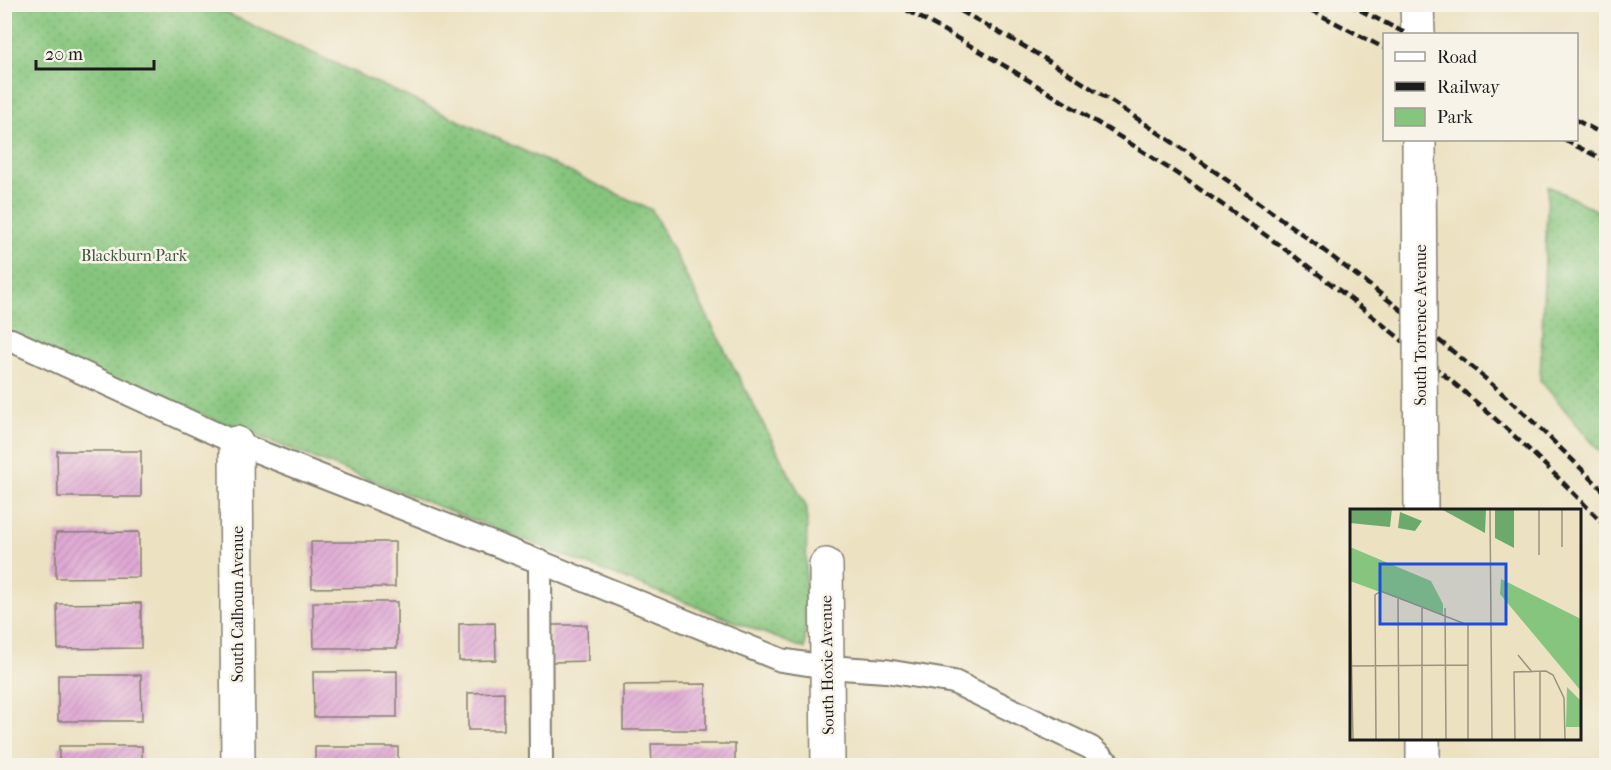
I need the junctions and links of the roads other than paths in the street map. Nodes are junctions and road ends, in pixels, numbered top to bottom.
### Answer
1 (1418, 4) edge
2 (1418, 33) edge
3 (1419, 141) edge
4 (4, 341) edge
5 (236, 443) junction
6 (1421, 509) edge
7 (540, 562) junction
8 (826, 565) dead end
9 (827, 667) junction
10 (1423, 740) edge
11 (238, 765) edge
12 (541, 765) edge
13 (828, 765) edge
14 (1111, 765) edge
15 (1423, 765) edge

1 - 2 street
3 - 6 street, South Torrence Avenue, bridge
4 - 5 lane
5 - 7 lane
5 - 11 street, South Calhoun Avenue
7 - 9 lane
7 - 12 lane
8 - 9 street, South Hoxie Avenue
9 - 13 street, South Hoxie Avenue
9 - 14 lane
10 - 15 street

